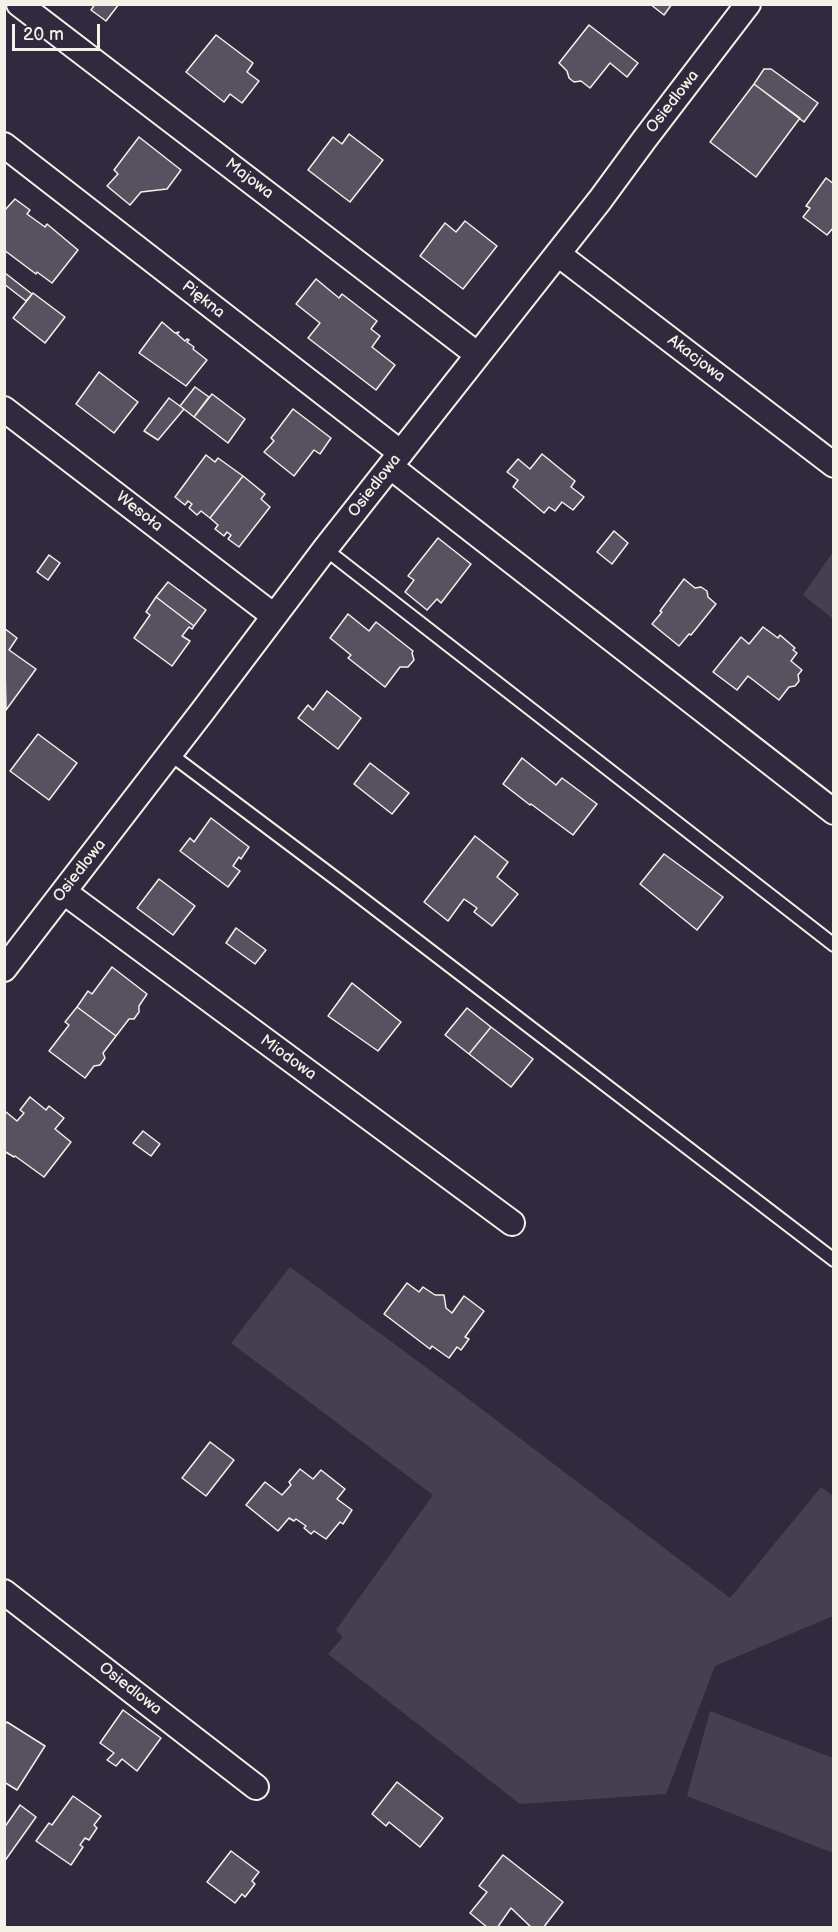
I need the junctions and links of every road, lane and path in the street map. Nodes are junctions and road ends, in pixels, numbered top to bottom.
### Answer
1 (20, 4) edge
2 (748, 4) edge
3 (4, 145) edge
4 (558, 254) junction
5 (478, 355) junction
6 (4, 409) edge
7 (396, 460) junction
8 (834, 465) edge
9 (325, 549) junction
10 (274, 616) junction
11 (170, 754) junction
12 (834, 812) edge
13 (64, 892) junction
14 (834, 945) edge
15 (4, 969) edge
16 (512, 1223) dead end
17 (834, 1260) edge
18 (4, 1592) edge
19 (256, 1787) dead end

1 - 5 street, Majowa
2 - 4 street, Osiedlowa
3 - 7 street, Piękna
4 - 5 street, Osiedlowa
4 - 8 street, Akacjowa
5 - 7 street, Osiedlowa
6 - 10 street, Wesoła
7 - 9 street, Osiedlowa
7 - 12 street, Piękna
9 - 10 street, Osiedlowa
9 - 14 lane
10 - 11 street, Osiedlowa
11 - 13 street, Osiedlowa
11 - 17 lane
13 - 15 street, Osiedlowa
13 - 16 street, Miodowa
18 - 19 street, Osiedlowa

